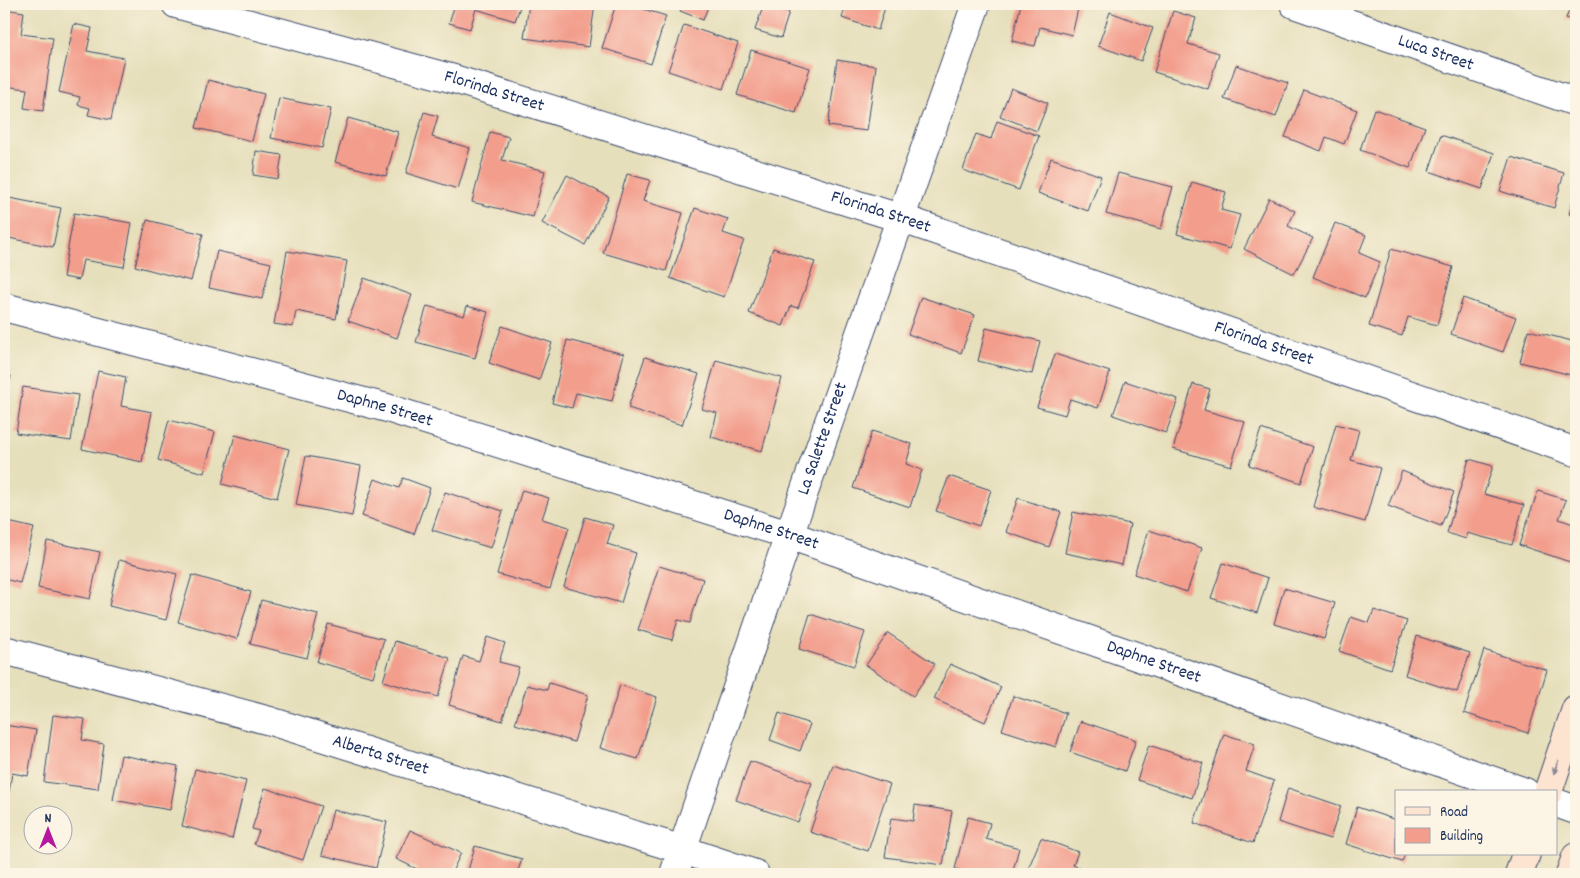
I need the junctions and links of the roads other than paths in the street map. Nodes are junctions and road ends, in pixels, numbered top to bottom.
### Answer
1 (176, 4) edge
2 (976, 4) edge
3 (1294, 4) edge
4 (1576, 102) edge
5 (900, 218) junction
6 (4, 307) edge
7 (1576, 452) edge
8 (789, 535) junction
9 (4, 650) edge
10 (1576, 709) edge
11 (1519, 790) edge
12 (1549, 790) edge
13 (1558, 804) edge
14 (1576, 810) edge
15 (1525, 856) edge
16 (1576, 857) edge
17 (679, 862) edge
18 (754, 874) edge
19 (1519, 874) edge
20 (1570, 874) edge

1 - 5 street, Florinda Street
2 - 5 street, La Salette Street
3 - 4 street, Luca Street
5 - 7 street, Florinda Street
5 - 8 street, La Salette Street
6 - 8 street, Daphne Street
8 - 11 street, Daphne Street
8 - 17 street, La Salette Street
9 - 17 street, Alberta Street
10 -> 12 main road
13 - 14 street
15 - 19 main road
16 - 20 main road
17 - 18 street, Alberta Street

